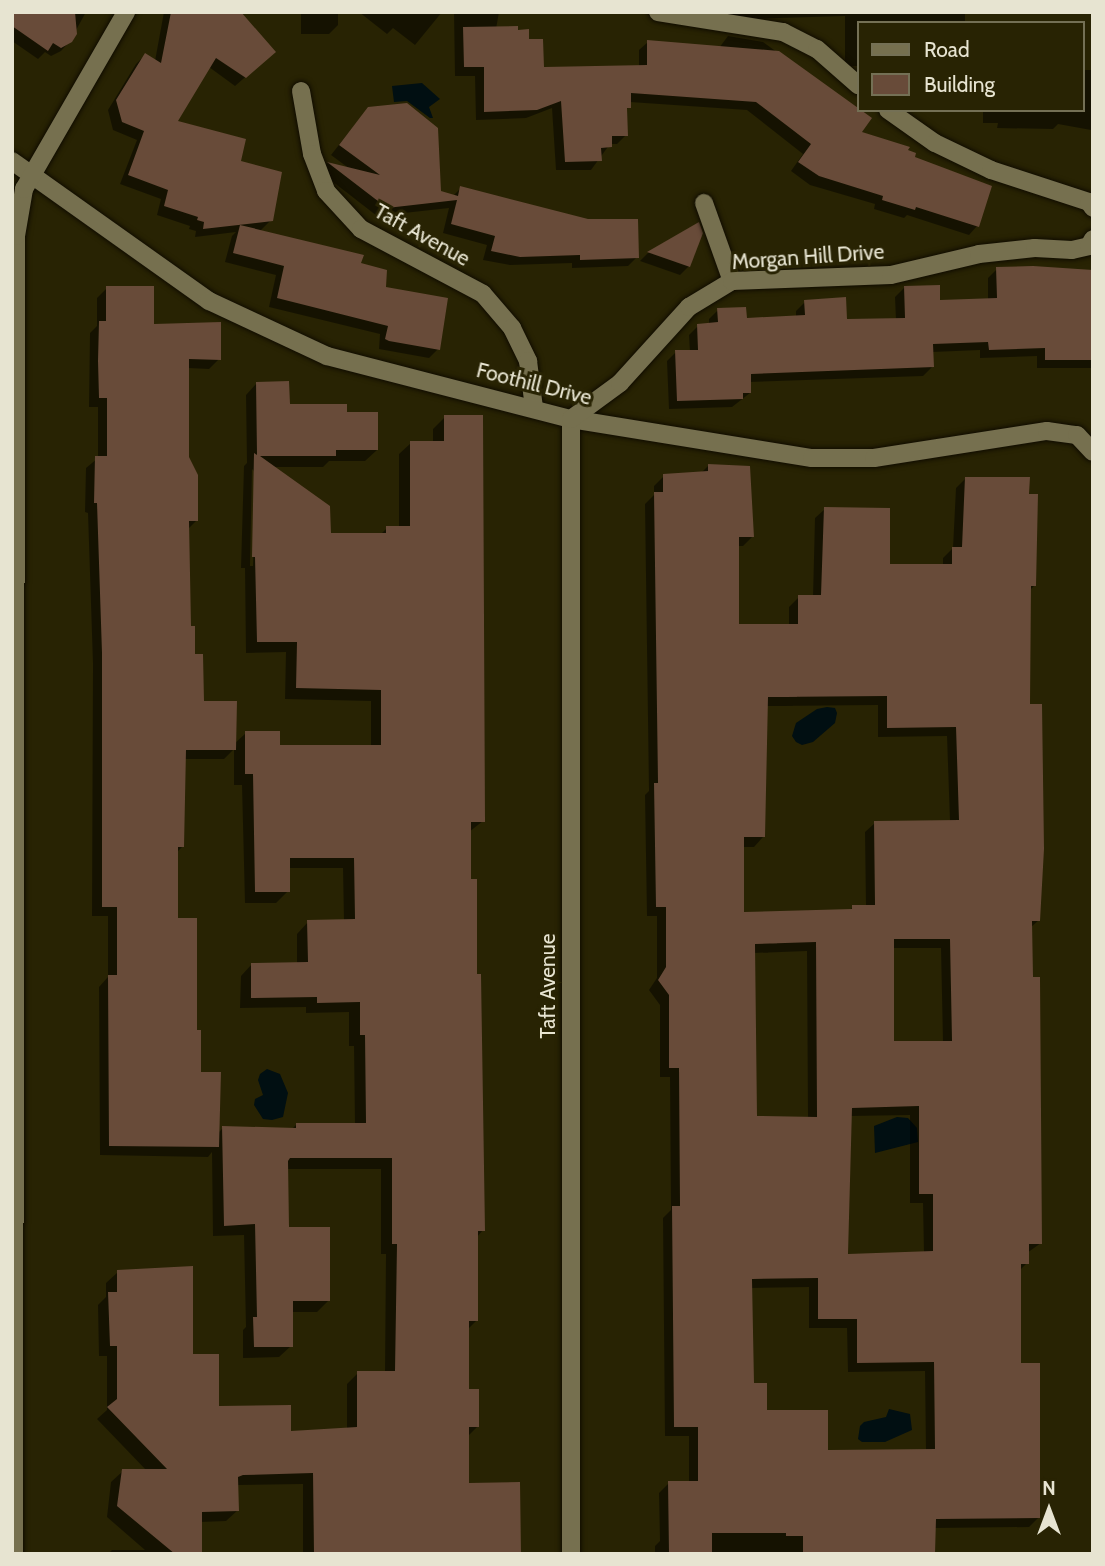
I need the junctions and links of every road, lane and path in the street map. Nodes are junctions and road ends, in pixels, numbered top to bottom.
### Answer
1 (126, 12) edge
2 (659, 12) edge
3 (856, 83) edge
4 (301, 91) dead end
5 (891, 112) edge
6 (12, 161) edge
7 (33, 176) junction
8 (704, 203) dead end
9 (1093, 208) edge
10 (1093, 239) edge
11 (732, 281) junction
12 (534, 408) junction
13 (571, 419) junction
14 (1093, 452) edge
15 (14, 1554) edge
16 (571, 1554) edge

1 - 7 street
2 - 3 street
4 - 12 street, Taft Avenue
5 - 9 street
6 - 7 street, Foothill Drive
7 - 12 street, Foothill Drive
7 - 15 street
8 - 11 street
10 - 11 street, Morgan Hill Drive
11 - 13 street, Morgan Hill Drive
12 - 13 street, Foothill Drive
13 - 14 street, Foothill Drive
13 - 16 street, Taft Avenue

